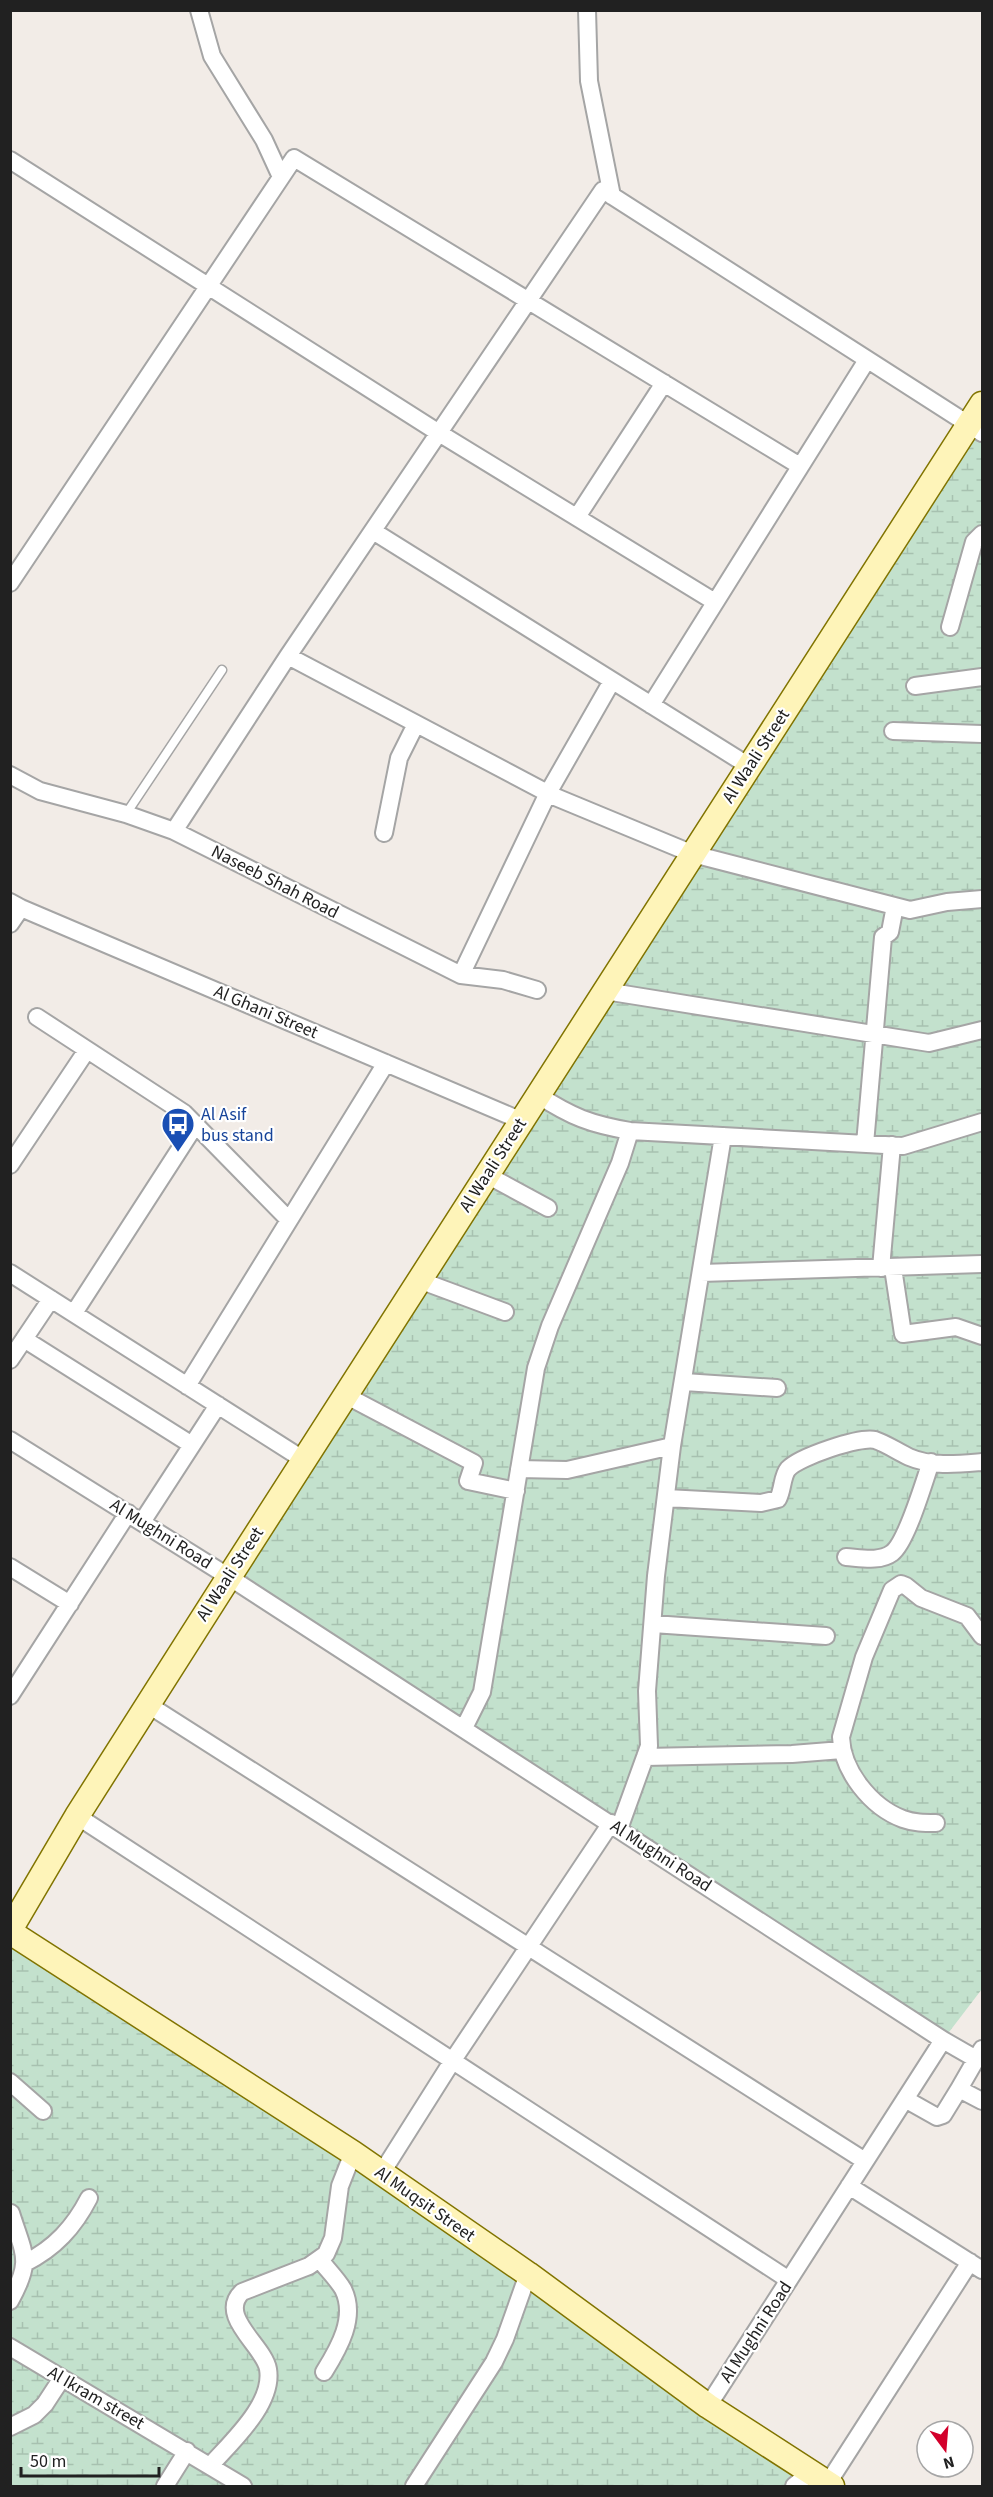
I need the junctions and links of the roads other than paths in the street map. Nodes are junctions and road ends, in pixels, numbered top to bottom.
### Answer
1 (199, 10) edge
2 (587, 10) edge
3 (10, 160) edge
4 (280, 177) junction
5 (612, 196) junction
6 (206, 286) junction
7 (528, 301) junction
8 (867, 360) junction
9 (664, 383) junction
10 (982, 404) edge
11 (976, 429) edge
12 (439, 434) junction
13 (800, 466) junction
14 (577, 517) junction
15 (373, 531) junction
16 (982, 534) edge
17 (10, 583) edge
18 (715, 602) junction
19 (950, 627) dead end
20 (288, 656) junction
21 (222, 670) dead end
22 (982, 677) edge
23 (612, 681) junction
24 (915, 686) dead end
25 (651, 705) junction
26 (416, 723) junction
27 (892, 731) dead end
28 (982, 734) edge
29 (749, 766) junction
30 (10, 775) edge
31 (548, 793) junction
32 (126, 814) junction
33 (174, 831) junction
34 (384, 832) dead end
35 (693, 854) junction
36 (982, 899) edge
37 (16, 905) edge
38 (895, 906) junction
39 (10, 924) edge
40 (461, 975) junction
41 (537, 990) dead end
42 (605, 991) junction
43 (37, 1017) dead end
44 (982, 1030) edge
45 (875, 1034) junction
46 (87, 1050) junction
47 (386, 1063) junction
48 (538, 1095) junction
49 (522, 1120) junction
50 (982, 1122) edge
51 (195, 1124) junction
52 (630, 1131) junction
53 (723, 1136) junction
54 (865, 1144) junction
55 (892, 1145) junction
56 (10, 1165) edge
57 (487, 1174) junction
58 (548, 1208) dead end
59 (289, 1220) junction
60 (982, 1264) edge
61 (887, 1268) junction
62 (10, 1273) edge
63 (701, 1273) junction
64 (419, 1280) junction
65 (51, 1299) junction
66 (505, 1312) dead end
67 (74, 1314) junction
68 (982, 1336) edge
69 (24, 1339) junction
70 (10, 1360) edge
71 (684, 1382) junction
72 (187, 1386) junction
73 (777, 1388) dead end
74 (345, 1395) junction
75 (218, 1405) junction
76 (10, 1440) edge
77 (192, 1445) junction
78 (672, 1446) junction
79 (304, 1460) junction
80 (931, 1462) junction
81 (982, 1462) edge
82 (519, 1470) junction
83 (516, 1491) junction
84 (666, 1498) junction
85 (135, 1518) junction
86 (846, 1557) dead end
87 (10, 1567) edge
88 (229, 1576) junction
89 (70, 1604) junction
90 (652, 1624) junction
91 (826, 1636) dead end
92 (982, 1636) edge
93 (13, 1688) edge
94 (147, 1704) junction
95 (464, 1728) junction
96 (842, 1750) junction
97 (645, 1757) junction
98 (77, 1816) junction
99 (936, 1823) dead end
100 (615, 1826) junction
101 (10, 1931) edge
102 (528, 1947) junction
103 (943, 2040) junction
104 (980, 2054) edge
105 (453, 2060) junction
106 (10, 2082) edge
107 (959, 2089) junction
108 (905, 2099) junction
109 (982, 2101) edge
110 (43, 2111) dead end
111 (353, 2153) junction
112 (865, 2161) junction
113 (381, 2174) junction
114 (849, 2186) junction
115 (88, 2198) dead end
116 (11, 2213) edge
117 (320, 2260) junction
118 (26, 2263) junction
119 (976, 2266) edge
120 (528, 2274) junction
121 (789, 2280) junction
122 (10, 2301) edge
123 (10, 2347) edge
124 (324, 2372) dead end
125 (62, 2378) junction
126 (708, 2406) junction
127 (10, 2427) edge
128 (187, 2451) junction
129 (210, 2466) junction
130 (816, 2482) edge
131 (239, 2485) edge
132 (165, 2487) edge
133 (414, 2487) edge

1 - 4 street
2 - 5 street
3 - 6 street
4 - 6 street
4 - 7 street
5 - 7 street
5 - 8 street
6 - 12 street
6 - 17 street
7 - 9 street
7 - 12 street
8 - 11 street
8 - 13 street
9 - 13 street
9 - 14 street
10 - 11 street, Al Waali Street
11 - 29 street, Al Waali Street
12 - 14 street
12 - 15 street
13 - 18 street
14 - 18 street
15 - 20 street
15 - 23 street
16 - 19 street
18 - 25 street
20 - 26 street
20 - 33 street
21 - 32 lane
22 - 24 street
23 - 25 street
23 - 31 street
25 - 29 street
26 - 31 street
26 - 34 street
27 - 28 street
29 - 35 street, Al Waali Street
30 - 32 street, Naseeb Shah Road
31 - 35 street
31 - 40 street
32 - 33 street, Naseeb Shah Road
33 - 40 street, Naseeb Shah Road
35 - 38 street
35 - 42 street, Al Waali Street
36 - 38 street
37 - 39 street
37 - 47 street, Al Ghani Street
38 - 45 street
40 - 41 street, Naseeb Shah Road
42 - 45 street
42 - 48 street, Al Waali Street
43 - 46 street
44 - 45 street
45 - 54 street
46 - 51 street
46 - 56 street
47 - 49 street, Al Ghani Street
47 - 59 street
48 - 49 street, Al Waali Street
48 - 52 street
49 - 57 street, Al Waali Street
50 - 55 street
51 - 59 street
51 - 67 street
52 - 53 street
52 - 82 street
53 - 54 street
53 - 63 street
54 - 55 street
55 - 61 street
57 - 58 street
57 - 64 street, Al Waali Street
59 - 72 street
60 - 61 street
61 - 63 street
61 - 68 street
62 - 65 street
63 - 71 street
64 - 66 street
64 - 74 street, Al Waali Street
65 - 67 street
65 - 69 street
67 - 72 street
69 - 70 street
69 - 77 street
71 - 73 street
71 - 78 street
72 - 75 street
74 - 79 street, Al Waali Street
74 - 83 street
75 - 77 street
75 - 79 street
76 - 85 street, Al Mughni Road
77 - 85 street
78 - 82 street
78 - 84 street
79 - 88 street, Al Waali Street
80 - 81 street
80 - 84 street
80 - 86 street
82 - 83 street
83 - 95 street
84 - 90 street
85 - 88 street, Al Mughni Road
85 - 89 street
87 - 89 street
88 - 94 street, Al Waali Street
88 - 95 street, Al Mughni Road
89 - 93 street
90 - 91 street
90 - 97 street
92 - 96 street
94 - 98 street, Al Waali Street
94 - 102 street
95 - 100 street, Al Mughni Road
96 - 97 street
96 - 99 street
97 - 100 street
98 - 101 street, Al Waali Street
98 - 105 street
100 - 102 street
100 - 103 street, Al Mughni Road
101 - 111 street, Al Muqsit Street
102 - 105 street
102 - 112 street
103 - 104 street
103 - 108 street, Al Mughni Road
104 - 107 street
105 - 113 street
105 - 121 street
106 - 110 street
107 - 108 street
107 - 109 street
108 - 112 street, Al Mughni Road
111 - 113 street, Al Muqsit Street
111 - 117 street
112 - 114 street, Al Mughni Road
113 - 120 street, Al Muqsit Street
114 - 119 street
114 - 121 street, Al Mughni Road
115 - 118 street
116 - 118 street
117 - 124 street
117 - 129 street
118 - 122 street
119 - 130 street
120 - 126 street, Al Muqsit Street
120 - 133 street
121 - 126 street, Al Mughni Road
123 - 125 street, Al Ikram street
125 - 127 street
125 - 128 street, Al Ikram street
126 - 130 street, Al Muqsit Street
128 - 129 street, Al Ikram street
128 - 132 street
129 - 131 street, Al Ikram street

